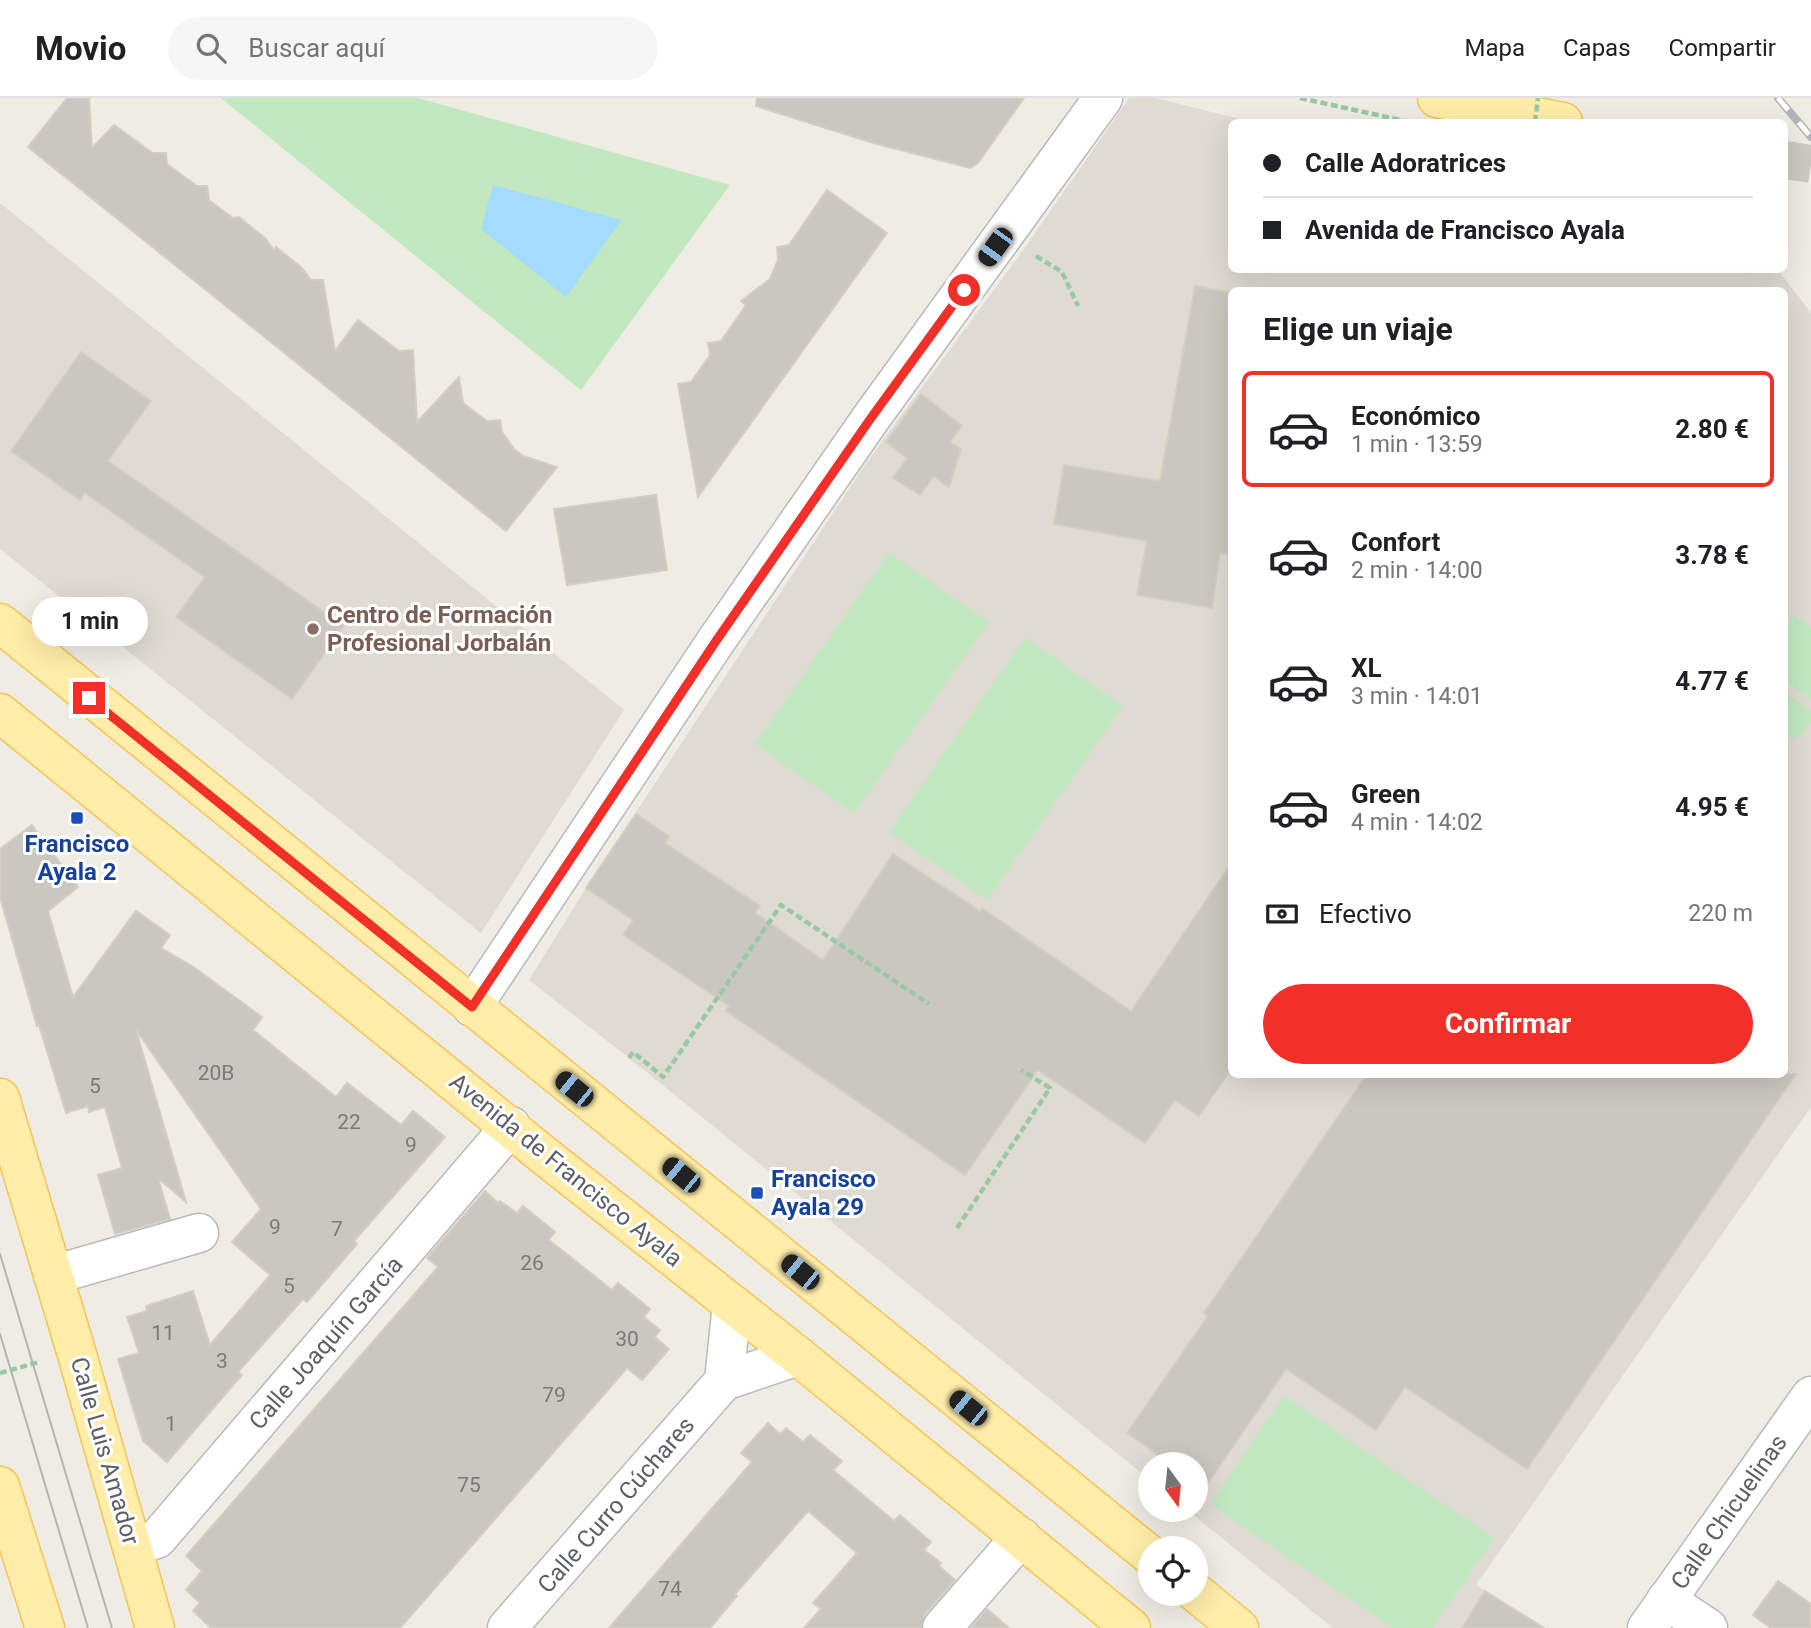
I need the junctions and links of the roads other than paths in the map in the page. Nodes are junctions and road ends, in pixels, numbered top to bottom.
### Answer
1 (1103, 98) edge
2 (1437, 98) edge
3 (1547, 119) edge
4 (0, 623) edge
5 (0, 713) edge
6 (472, 1007) junction
7 (0, 1098) edge
8 (511, 1126) junction
9 (200, 1233) dead end
10 (53, 1275) junction
11 (732, 1304) junction
12 (798, 1356) junction
13 (724, 1381) junction
14 (1804, 1421) edge
15 (0, 1486) edge
16 (1021, 1537) junction
17 (1138, 1545) edge
18 (132, 1547) junction
19 (1208, 1603) edge
20 (1653, 1620) edge
21 (45, 1628) edge
22 (155, 1628) edge
23 (507, 1628) edge
24 (942, 1628) edge
25 (1130, 1628) edge
26 (1239, 1628) edge
27 (1708, 1628) edge

1 - 6 street
2 - 3 main road
4 - 6 main road
5 - 8 main road, Avenida de Francisco Ayala
6 - 17 main road
7 - 10 main road, Calle Luis Amador
8 - 11 main road, Avenida de Francisco Ayala
8 - 18 street, Calle Joaquín García
9 - 10 street
10 - 18 main road, Calle Luis Amador
11 - 12 main road, Avenida de Francisco Ayala
11 - 13 street
12 - 13 street
12 - 16 main road, Avenida de Francisco Ayala
13 - 23 street, Calle Curro Cúchares
14 - 20 street, Calle Chicuelinas
15 - 21 main road
16 - 24 street
16 - 25 main road, Avenida de Francisco Ayala
18 - 22 main road, Calle Luis Amador
19 - 26 main road
20 - 27 street

